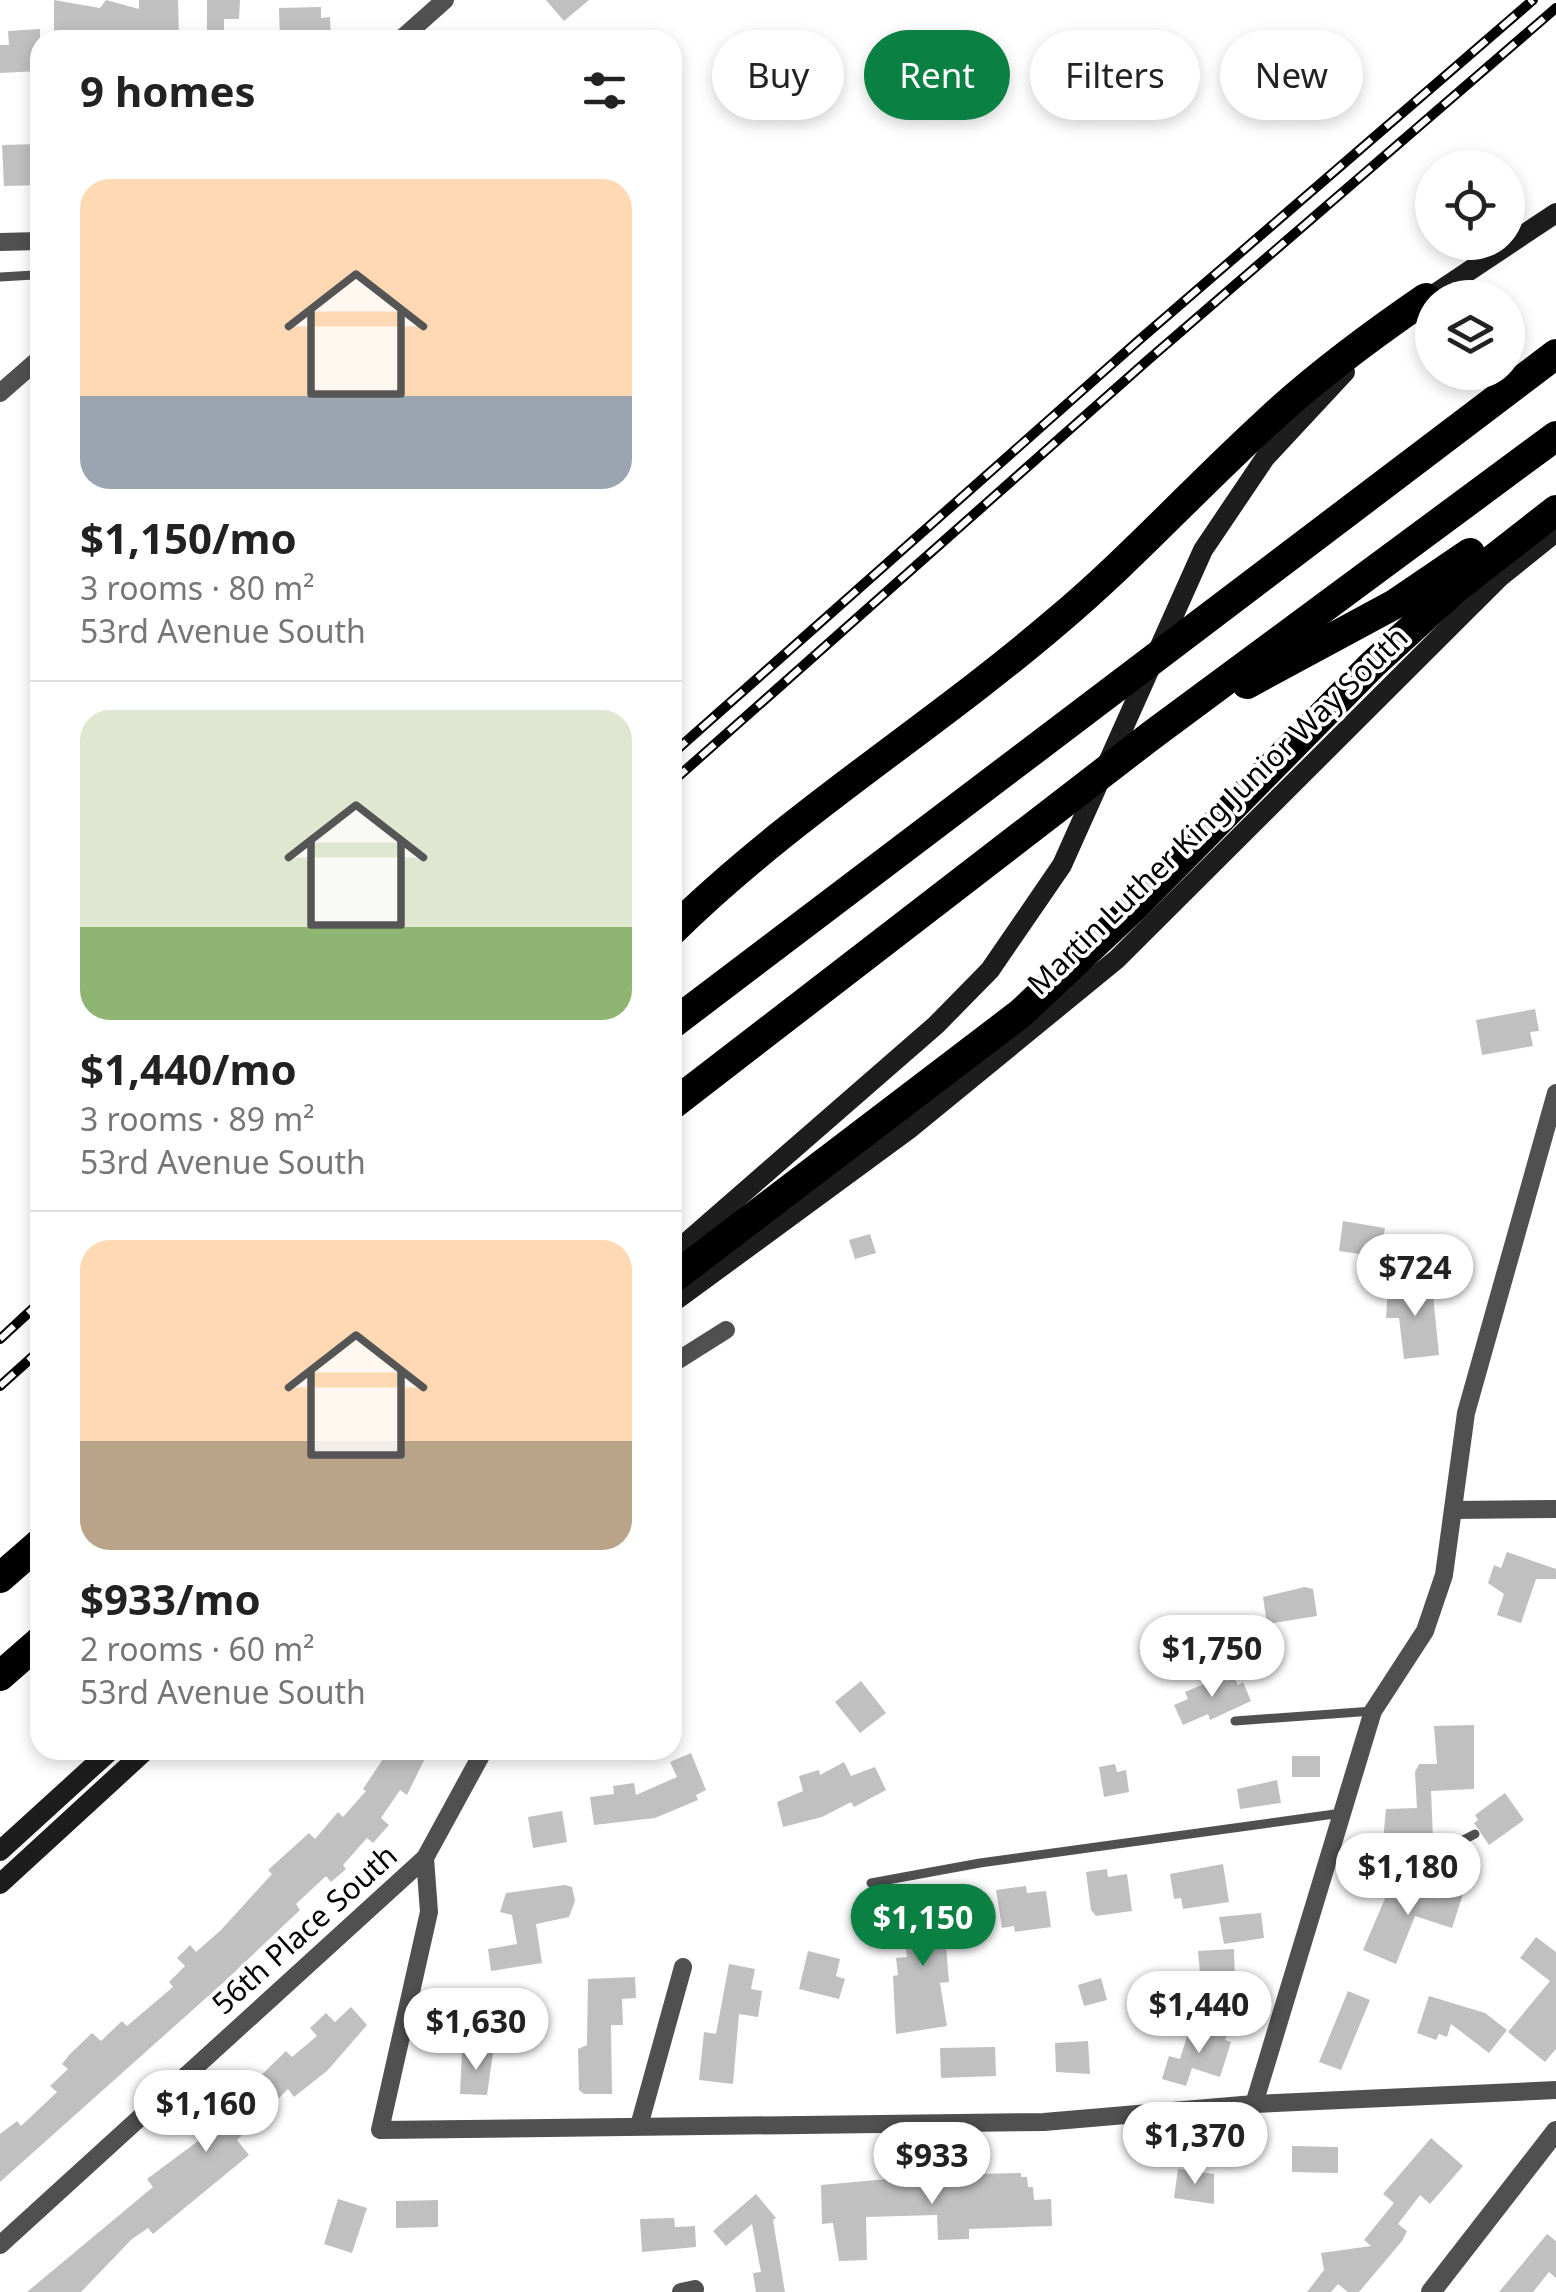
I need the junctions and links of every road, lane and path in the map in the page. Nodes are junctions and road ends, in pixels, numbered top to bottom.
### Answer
1 (446, 0) edge
2 (412, 30) edge
3 (1556, 213) edge
4 (30, 241) edge
5 (0, 242) edge
6 (30, 275) edge
7 (0, 277) edge
8 (1454, 280) edge
9 (1415, 306) edge
10 (1415, 308) edge
11 (1556, 354) edge
12 (30, 367) edge
13 (0, 393) edge
14 (1556, 436) edge
15 (1556, 490) edge
16 (1556, 510) edge
17 (1556, 532) edge
18 (1152, 735) junction
19 (682, 921) edge
20 (682, 1016) edge
21 (1556, 1093) edge
22 (682, 1097) edge
23 (682, 1245) edge
24 (682, 1271) edge
25 (682, 1296) edge
26 (726, 1330) dead end
27 (682, 1358) edge
28 (1556, 1509) edge
29 (1453, 1510) junction
30 (30, 1552) edge
31 (0, 1578) edge
32 (30, 1650) edge
33 (0, 1676) edge
34 (1373, 1711) junction
35 (1236, 1721) dead end
36 (101, 1760) edge
37 (135, 1760) edge
38 (479, 1760) edge
39 (1342, 1813) junction
40 (1475, 1834) dead end
41 (0, 1851) edge
42 (425, 1858) junction
43 (1328, 1858) junction
44 (872, 1883) dead end
45 (0, 1884) edge
46 (683, 1968) dead end
47 (1556, 2090) edge
48 (1254, 2104) junction
49 (639, 2126) junction
50 (1556, 2131) edge
51 (0, 2245) edge
52 (1431, 2292) edge

1 - 2 street
3 - 8 main road, Martin Luther King Junior Way South
4 - 5 street
6 - 7 lane
9 - 19 highway
10 - 23 main road, Martin Luther King Junior Way South
11 - 20 highway
12 - 13 street
14 - 18 highway
15 - 18 highway
16 - 24 highway
17 - 25 main road, Martin Luther King Junior Way South
18 - 22 highway
21 - 29 street
26 - 27 street
28 - 29 street
29 - 34 street
30 - 31 highway
32 - 33 highway
34 - 35 lane
34 - 39 street
36 - 41 main road
37 - 45 main road
38 - 42 street
39 - 43 street
39 - 44 lane
40 - 43 lane
42 - 49 street
42 - 51 street, 56th Place South
43 - 48 street
46 - 49 street
47 - 48 street
48 - 49 street
50 - 52 street

